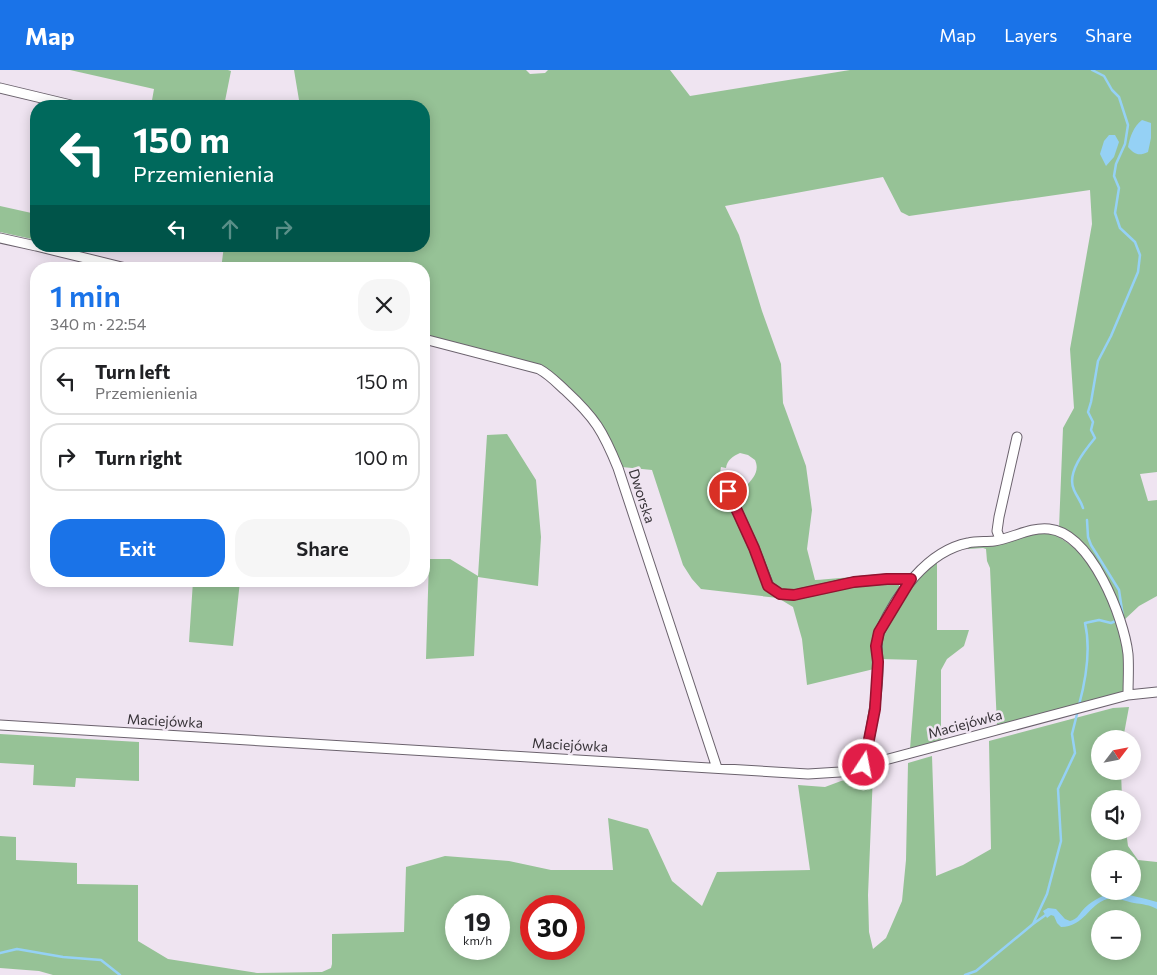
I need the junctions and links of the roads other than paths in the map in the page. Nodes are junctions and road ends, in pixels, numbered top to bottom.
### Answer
1 (0, 88) edge
2 (50, 100) edge
3 (0, 238) edge
4 (30, 245) edge
5 (61, 252) edge
6 (101, 262) edge
7 (430, 341) edge
8 (1017, 437) dead end
9 (728, 491) dead end
10 (1000, 539) junction
11 (911, 579) junction
12 (1157, 692) edge
13 (1128, 695) junction
14 (0, 725) edge
15 (864, 765) junction
16 (717, 768) junction

1 - 2 street
3 - 4 street
5 - 6 street
7 - 16 street, Dworska
8 - 10 street
9 - 11 street
10 - 11 street
10 - 13 street
11 - 15 street
12 - 13 street, Maciejówka
13 - 15 street, Maciejówka
14 - 16 street, Maciejówka
15 - 16 street, Maciejówka

